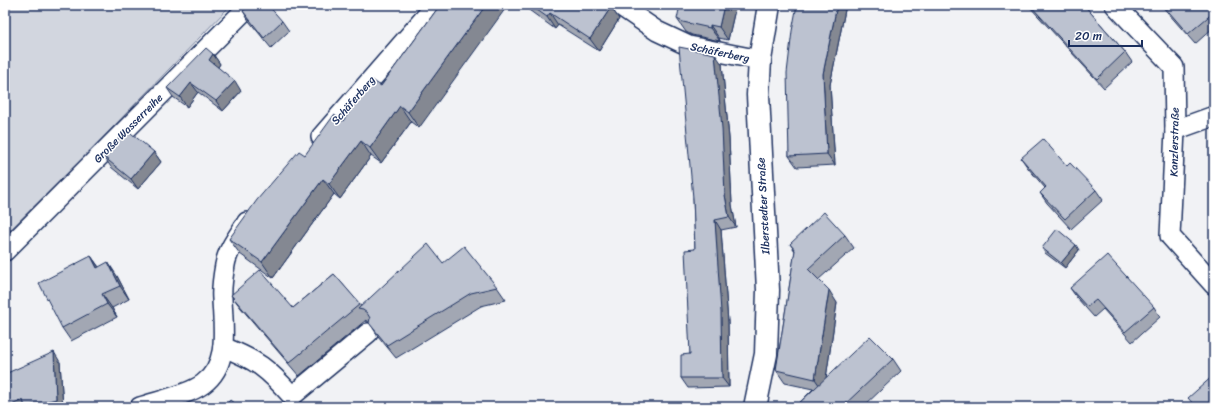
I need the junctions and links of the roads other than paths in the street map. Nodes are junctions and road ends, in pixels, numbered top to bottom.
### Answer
1 (250, 5) edge
2 (436, 5) edge
3 (619, 5) edge
4 (769, 5) edge
5 (1115, 5) edge
6 (760, 60) junction
7 (1214, 116) edge
8 (1175, 130) junction
9 (310, 149) edge
10 (258, 209) edge
11 (5, 251) edge
12 (1214, 285) edge
13 (368, 333) edge
14 (223, 347) junction
15 (140, 407) edge
16 (755, 407) edge

1 - 11 street, Große Wasserreihe
2 - 9 street, Schäferberg
3 - 6 street, Schäferberg
4 - 6 street, Ilberstedter Straße
5 - 8 street, Kanzlerstraße
6 - 16 street, Ilberstedter Straße
7 - 8 street
8 - 12 street, Kanzlerstraße
10 - 14 street
13 - 14 street
14 - 15 street

